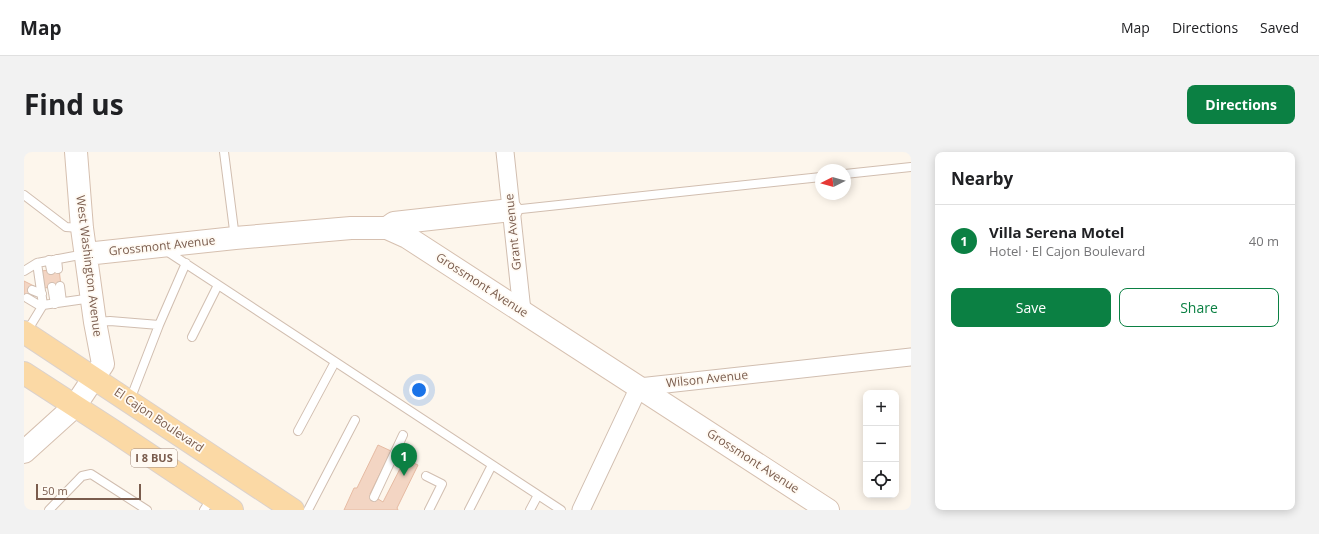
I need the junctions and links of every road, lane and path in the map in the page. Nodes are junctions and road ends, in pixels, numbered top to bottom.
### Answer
1 (76, 152) edge
2 (224, 152) edge
3 (505, 152) edge
4 (911, 167) edge
5 (851, 173) edge
6 (815, 177) edge
7 (24, 195) edge
8 (511, 210) junction
9 (82, 228) junction
10 (387, 228) junction
11 (235, 238) junction
12 (160, 246) junction
13 (86, 254) junction
14 (53, 260) junction
15 (37, 263) junction
16 (186, 263) junction
17 (54, 270) dead end
18 (24, 271) edge
19 (218, 285) junction
20 (56, 287) dead end
21 (32, 290) dead end
22 (42, 294) junction
23 (27, 298) dead end
24 (92, 298) junction
25 (58, 303) junction
26 (42, 306) junction
27 (522, 311) junction
28 (95, 322) junction
29 (159, 325) junction
30 (25, 333) edge
31 (192, 337) dead end
32 (911, 357) edge
33 (335, 362) junction
34 (24, 373) edge
35 (94, 378) junction
36 (639, 387) junction
37 (130, 401) junction
38 (75, 406) junction
39 (356, 420) dead end
40 (298, 431) dead end
41 (403, 435) dead end
42 (24, 452) edge
43 (492, 465) junction
44 (426, 476) dead end
45 (538, 495) junction
46 (374, 497) dead end
47 (209, 504) edge
48 (49, 510) edge
49 (147, 510) edge
50 (232, 510) edge
51 (293, 510) edge
52 (308, 510) edge
53 (429, 510) edge
54 (469, 510) edge
55 (530, 510) edge
56 (561, 510) edge
57 (581, 510) edge
58 (828, 510) edge

1 - 9 street, West Washington Avenue
2 - 11 lane
3 - 8 street, Grant Avenue
4 - 5 lane
6 - 8 lane
7 - 9 lane
8 - 10 street
8 - 27 street, Grant Avenue
9 - 13 street, West Washington Avenue
10 - 11 street, Grossmont Avenue
10 - 27 street, Grossmont Avenue
11 - 12 street, Grossmont Avenue
12 - 13 street, Grossmont Avenue
12 - 16 lane
13 - 14 lane
13 - 24 street, West Washington Avenue
14 - 15 lane
14 - 17 lane
15 - 18 lane
15 - 22 lane
16 - 19 lane
16 - 29 lane
19 - 31 lane
19 - 33 lane
20 - 25 lane
21 - 22 lane
22 - 26 lane
23 - 26 lane
24 - 25 lane
24 - 28 street, West Washington Avenue
25 - 26 lane
26 - 30 lane
27 - 36 street, Grossmont Avenue
28 - 29 lane
28 - 35 street, West Washington Avenue
29 - 37 lane
30 - 35 main road, El Cajon Boulevard / I 8 BUS
32 - 36 street, Wilson Avenue
33 - 40 lane
33 - 43 lane
34 - 38 main road, I 8 BUS
35 - 37 main road, El Cajon Boulevard / I 8 BUS
35 - 38 street, West Washington Avenue
36 - 57 street
36 - 58 street, Grossmont Avenue
37 - 51 main road, El Cajon Boulevard / I 8 BUS
38 - 42 street, West Washington Avenue
38 - 47 main road, I 8 BUS
39 - 52 lane
41 - 46 lane
43 - 45 lane
43 - 54 lane
44 - 53 lane
45 - 55 lane
45 - 56 lane
47 - 50 main road, I 8 BUS
48 - 49 lane

